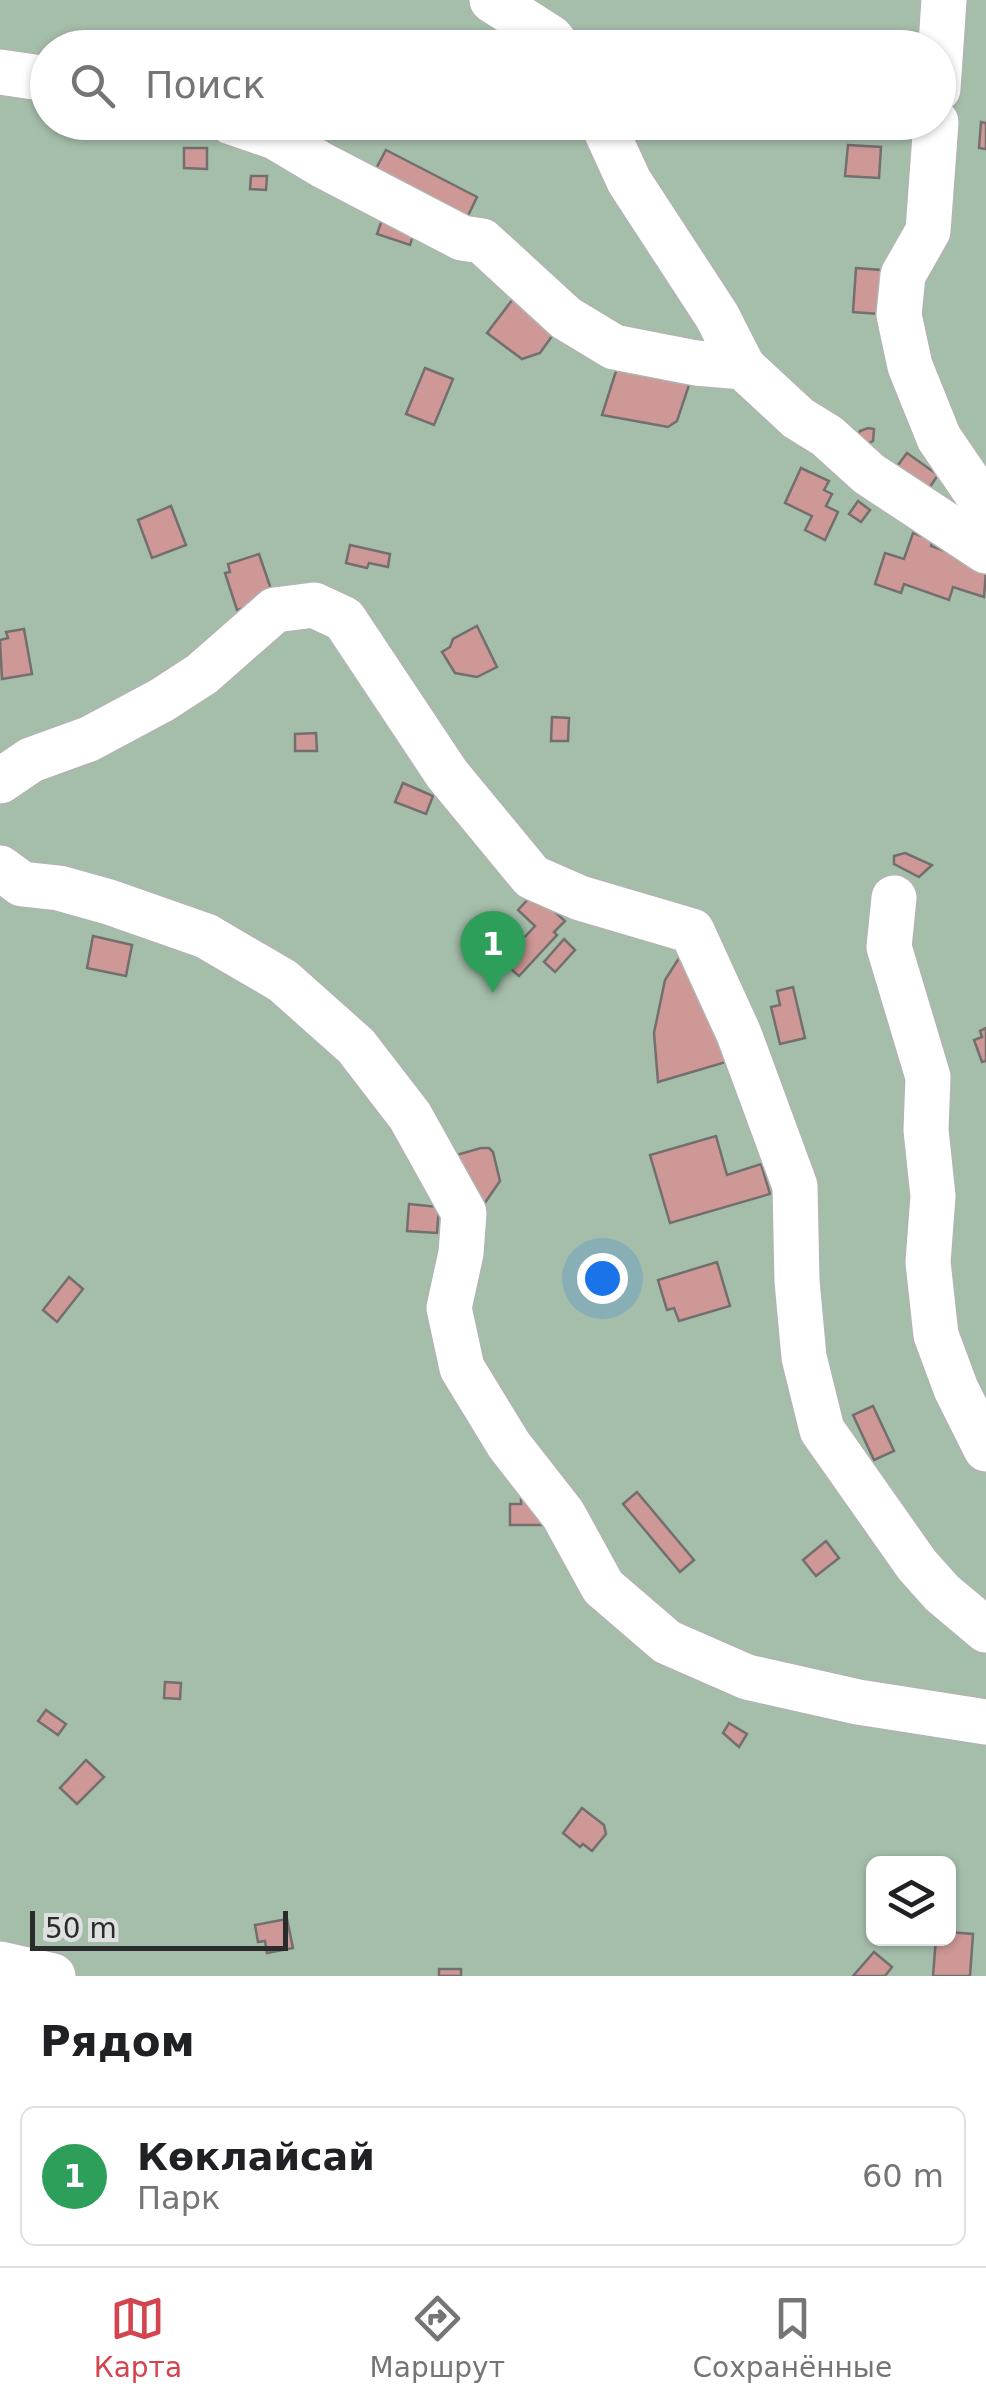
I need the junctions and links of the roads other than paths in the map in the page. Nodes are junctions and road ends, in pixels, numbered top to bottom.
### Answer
1 (492, 0) edge
2 (944, 0) edge
3 (539, 30) edge
4 (942, 30) edge
5 (0, 72) edge
6 (30, 76) edge
7 (278, 140) edge
8 (610, 140) edge
9 (935, 140) edge
10 (743, 366) junction
11 (986, 507) edge
12 (986, 550) edge
13 (0, 780) edge
14 (0, 868) edge
15 (894, 898) dead end
16 (986, 1449) edge
17 (986, 1630) edge
18 (986, 1722) edge
19 (0, 1964) edge
20 (53, 1976) edge

1 - 3 street
2 - 4 street
5 - 6 street
7 - 10 street
8 - 10 street
9 - 11 street
10 - 12 street
13 - 17 street
14 - 18 street
15 - 16 street
19 - 20 street

